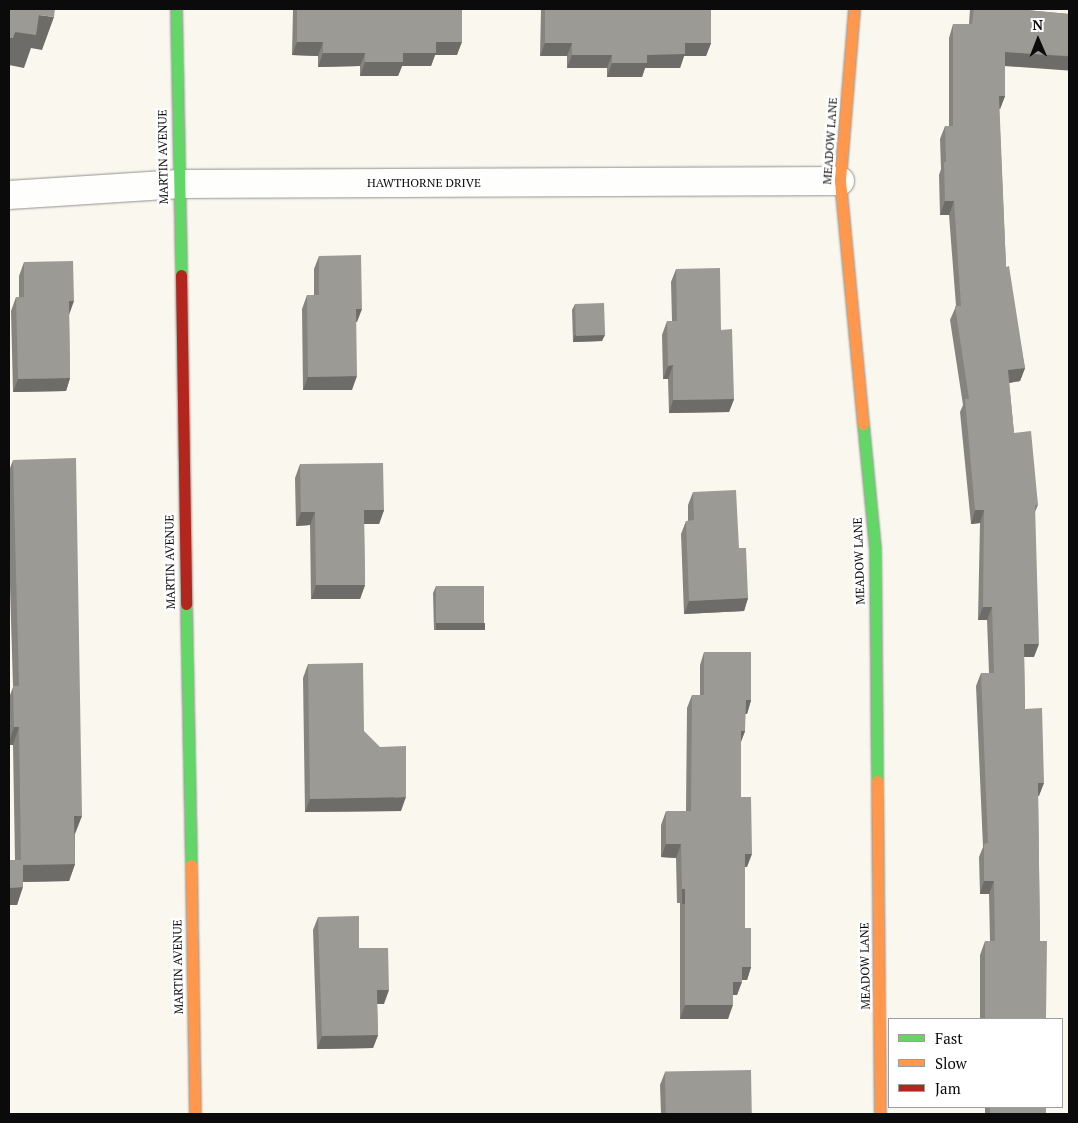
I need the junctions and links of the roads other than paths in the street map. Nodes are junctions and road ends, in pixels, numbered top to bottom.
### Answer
1 (176, 9) edge
2 (854, 9) edge
3 (840, 181) junction
4 (177, 184) junction
5 (9, 195) edge
6 (195, 1114) edge
7 (880, 1114) edge

1 - 4 street, MARTIN AVENUE
2 - 3 street, MEADOW LANE
3 - 4 street, HAWTHORNE DRIVE
3 - 7 street, MEADOW LANE
4 - 5 street, HAWTHORNE DRIVE
4 - 6 street, MARTIN AVENUE

